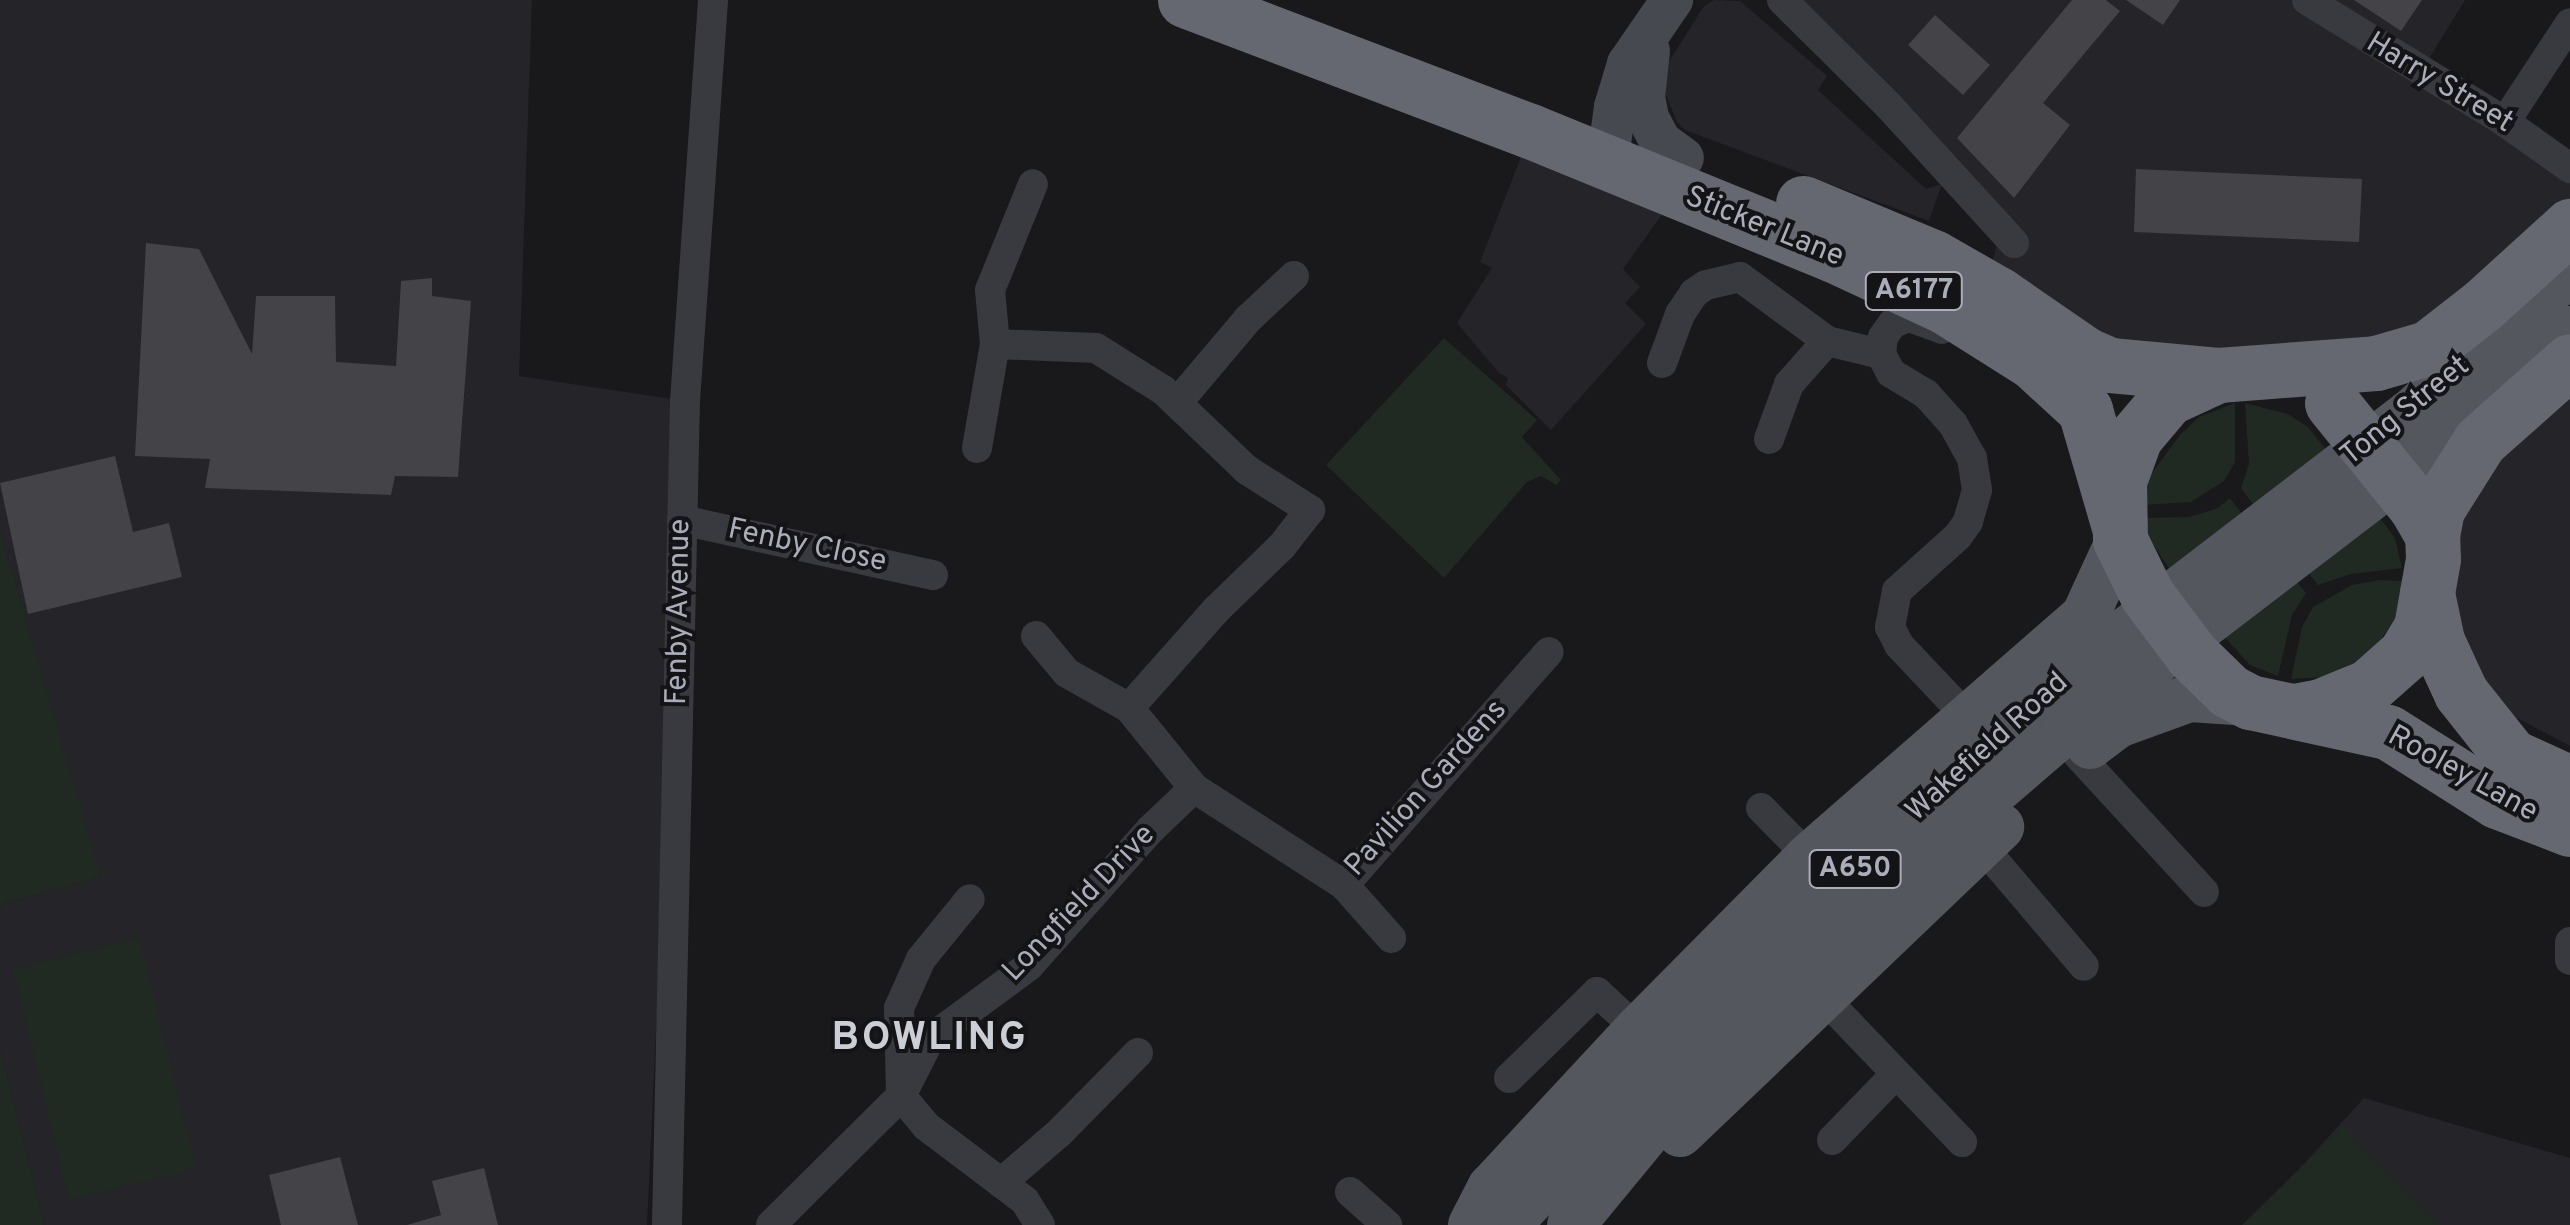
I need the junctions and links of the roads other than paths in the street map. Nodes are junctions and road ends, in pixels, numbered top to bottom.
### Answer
1 (712, 0) edge
2 (1185, 0) edge
3 (2307, 0) edge
4 (1798, 5) edge
5 (1662, 18) edge
6 (2570, 23) edge
7 (2505, 122) junction
8 (1608, 154) junction
9 (1683, 158) junction
10 (2570, 168) edge
11 (1034, 184) dead end
12 (2570, 226) edge
13 (2014, 244) dead end
14 (2570, 272) edge
15 (1294, 276) dead end
16 (2570, 330) edge
17 (1827, 341) junction
18 (994, 344) junction
19 (1881, 354) junction
20 (2034, 362) junction
21 (2570, 362) edge
22 (1662, 364) dead end
23 (2280, 369) junction
24 (2218, 375) junction
25 (1177, 403) junction
26 (1769, 439) dead end
27 (977, 448) dead end
28 (682, 520) junction
29 (2424, 521) junction
30 (2120, 534) junction
31 (2249, 562) junction
32 (932, 575) dead end
33 (2427, 593) junction
34 (1036, 636) dead end
35 (1549, 652) dead end
36 (2273, 706) junction
37 (1129, 708) junction
38 (1967, 717) junction
39 (2078, 755) junction
40 (2570, 783) edge
41 (1194, 788) junction
42 (1762, 808) dead end
43 (2570, 829) edge
44 (1980, 844) junction
45 (1809, 858) junction
46 (1344, 885) junction
47 (2204, 892) dead end
48 (970, 899) dead end
49 (1391, 938) dead end
50 (2570, 942) edge
51 (2570, 960) edge
52 (2084, 966) dead end
53 (1823, 997) junction
54 (1638, 1030) junction
55 (1138, 1053) dead end
56 (1896, 1074) junction
57 (1509, 1078) dead end
58 (901, 1096) junction
59 (1830, 1138) dead end
60 (1962, 1142) dead end
61 (1000, 1183) junction
62 (1350, 1192) dead end
63 (666, 1225) edge
64 (772, 1225) edge
65 (1040, 1225) edge
66 (1387, 1225) edge
67 (1472, 1225) edge
68 (1501, 1225) edge
69 (1571, 1225) edge
70 (1583, 1225) edge

1 - 28 street, Fenby Avenue
2 - 8 highway, Sticker Lane / A6177
3 - 7 street, Harry Street
4 - 13 street
5 - 8 street
5 - 9 street
6 - 7 street
7 - 10 street, Harry Street
8 - 9 highway, Sticker Lane / A6177
8 - 20 highway, Sticker Lane / A6177
9 - 24 highway, Sticker Lane / A6177
11 - 18 street
12 - 23 highway
14 - 31 main road, Tong Street / A650
15 - 25 street
16 - 31 main road, Tong Street / A650
17 - 19 street
17 - 22 street
17 - 26 street
18 - 25 street
18 - 27 street
19 - 20 street
19 - 38 street
20 - 30 highway, Sticker Lane / A6177
21 - 29 highway
23 - 24 highway
23 - 29 highway, bridge
24 - 30 highway
25 - 37 street
28 - 32 street, Fenby Close
28 - 63 street, Fenby Avenue
29 - 33 highway
30 - 36 highway, bridge
30 - 38 main road
31 - 68 main road, Wakefield Road / A650
31 - 69 main road, Wakefield Road / A650
33 - 36 highway
33 - 40 highway, Rooley Lane
34 - 37 street
35 - 46 street, Pavilion Gardens
36 - 39 main road, A650
36 - 43 highway, Rooley Lane
37 - 41 street
38 - 45 main road
39 - 44 main road, A650
39 - 47 street
41 - 46 street, Pavilion Gardens
41 - 58 street, Longfield Drive
42 - 45 street
44 - 52 street
44 - 53 main road, A650
45 - 54 main road
46 - 49 street
48 - 58 street
50 - 51 street
53 - 56 street
53 - 70 main road, A650
54 - 57 street
54 - 67 main road
55 - 61 street
56 - 59 street
56 - 60 street
58 - 61 street
58 - 64 street, Longfield Drive
61 - 65 street
62 - 66 street

